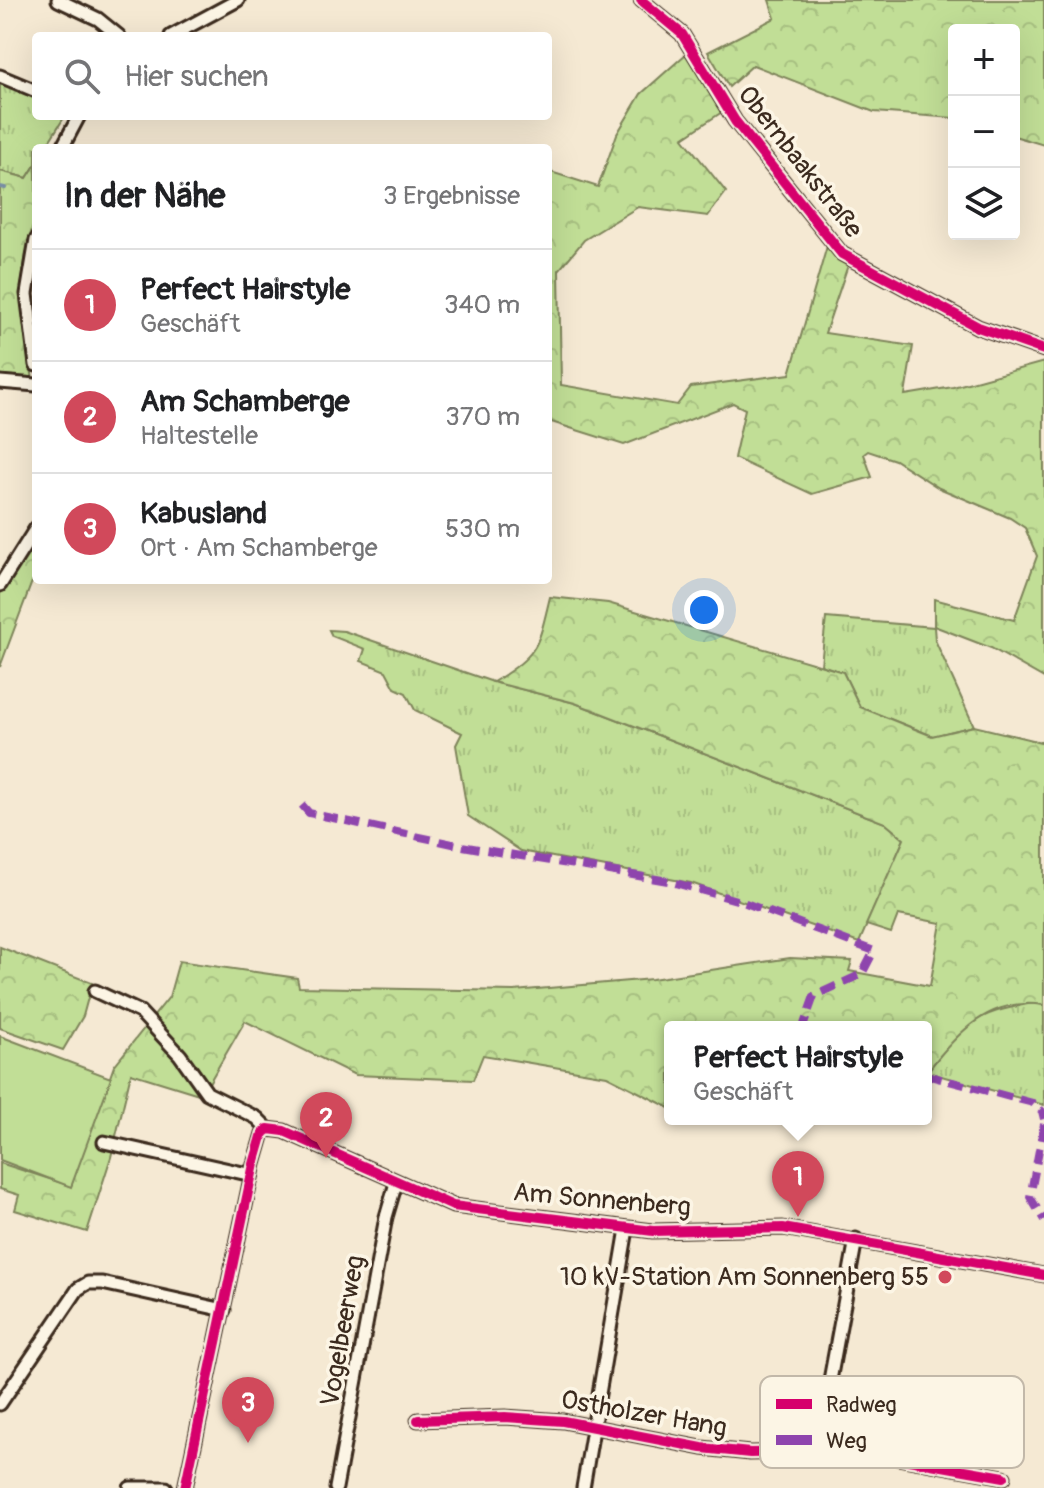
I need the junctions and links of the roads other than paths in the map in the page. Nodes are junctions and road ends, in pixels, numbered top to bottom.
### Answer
1 (58, 0) edge
2 (238, 0) edge
3 (641, 0) edge
4 (74, 3) edge
5 (114, 32) edge
6 (178, 32) edge
7 (0, 76) edge
8 (32, 89) edge
9 (77, 120) edge
10 (64, 144) edge
11 (32, 264) edge
12 (32, 333) edge
13 (1044, 350) edge
14 (0, 382) edge
15 (32, 385) edge
16 (32, 534) edge
17 (0, 585) edge
18 (95, 991) dead end
19 (268, 1129) junction
20 (104, 1142) dead end
21 (252, 1175) junction
22 (396, 1183) junction
23 (627, 1229) junction
24 (856, 1239) junction
25 (1044, 1275) edge
26 (224, 1310) junction
27 (831, 1376) edge
28 (0, 1404) edge
29 (418, 1420) dead end
30 (594, 1425) junction
31 (760, 1451) edge
32 (953, 1468) edge
33 (1004, 1477) dead end
34 (130, 1488) edge
35 (166, 1488) edge
36 (185, 1488) edge
37 (336, 1488) edge
38 (583, 1488) edge

1 - 4 street
2 - 6 street
3 - 13 street, Obernbaakstraße
4 - 5 street
7 - 8 street
9 - 10 street
11 - 12 street
14 - 15 street
16 - 17 street
18 - 19 street, Am Sonnenberg
19 - 21 street
19 - 22 street, Am Sonnenberg
20 - 21 street
21 - 26 street
22 - 23 street, Am Sonnenberg
22 - 37 street, Vogelbeerweg
23 - 24 street, Am Sonnenberg
23 - 30 street, Ostholzer Hang
24 - 25 street, Am Sonnenberg
24 - 27 street
26 - 28 street
26 - 36 street
29 - 30 street, Ostholzer Hang
30 - 31 street, Ostholzer Hang
30 - 38 street
32 - 33 street, Ostholzer Hang
34 - 35 street

